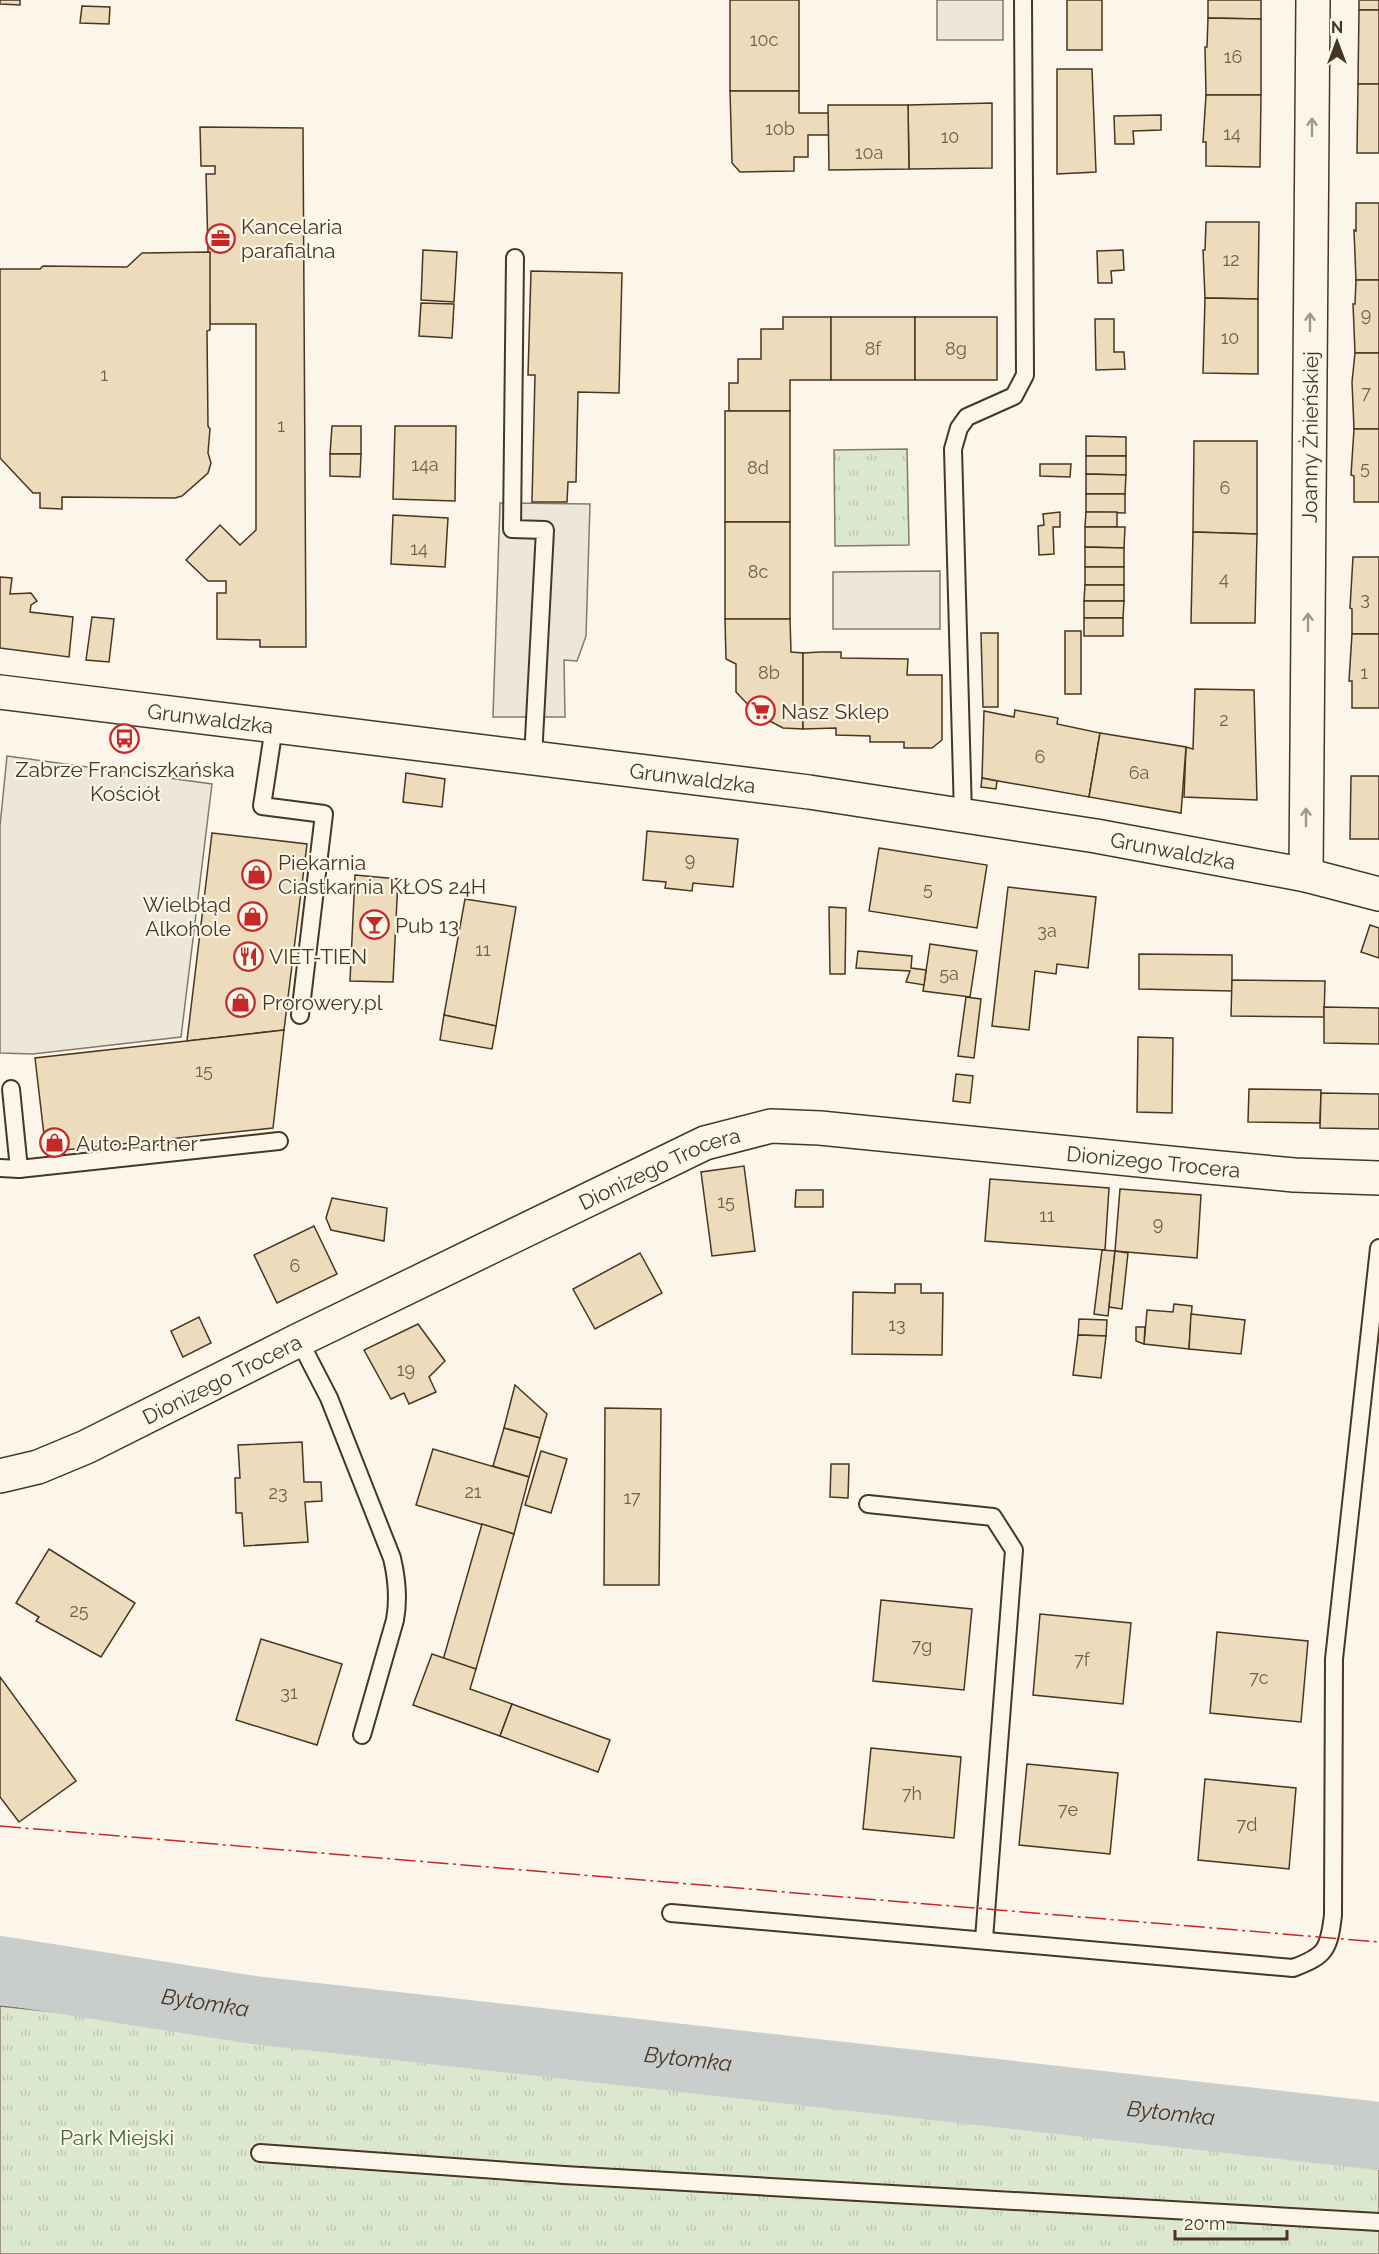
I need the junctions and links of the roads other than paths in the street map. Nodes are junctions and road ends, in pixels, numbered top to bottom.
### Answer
1 (1023, 0) edge
2 (1313, 0) edge
3 (516, 258) dead end
4 (0, 692) edge
5 (274, 727) junction
6 (533, 758) junction
7 (963, 815) junction
8 (1306, 875) junction
9 (1379, 894) edge
10 (300, 1016) dead end
11 (11, 1089) dead end
12 (279, 1141) dead end
13 (0, 1167) edge
14 (19, 1169) junction
15 (1379, 1178) edge
16 (1379, 1248) edge
17 (299, 1340) junction
18 (0, 1476) edge
19 (868, 1504) dead end
20 (362, 1735) dead end
21 (671, 1913) dead end
22 (984, 1940) junction
23 (260, 2153) dead end
24 (1379, 2222) edge

1 - 7 lane
8 -> 2 street, Joanny Żnieńskiej
3 - 6 lane
4 - 5 street, Grunwaldzka
5 - 6 street, Grunwaldzka
5 - 10 lane
6 - 7 street, Grunwaldzka
7 - 8 street, Grunwaldzka
8 - 9 street, Grunwaldzka
11 - 14 lane
12 - 14 lane
13 - 14 lane
15 - 17 street, Dionizego Trocera
16 - 22 lane
17 - 18 street, Dionizego Trocera
17 - 20 lane
19 - 22 lane
21 - 22 lane
23 - 24 lane

